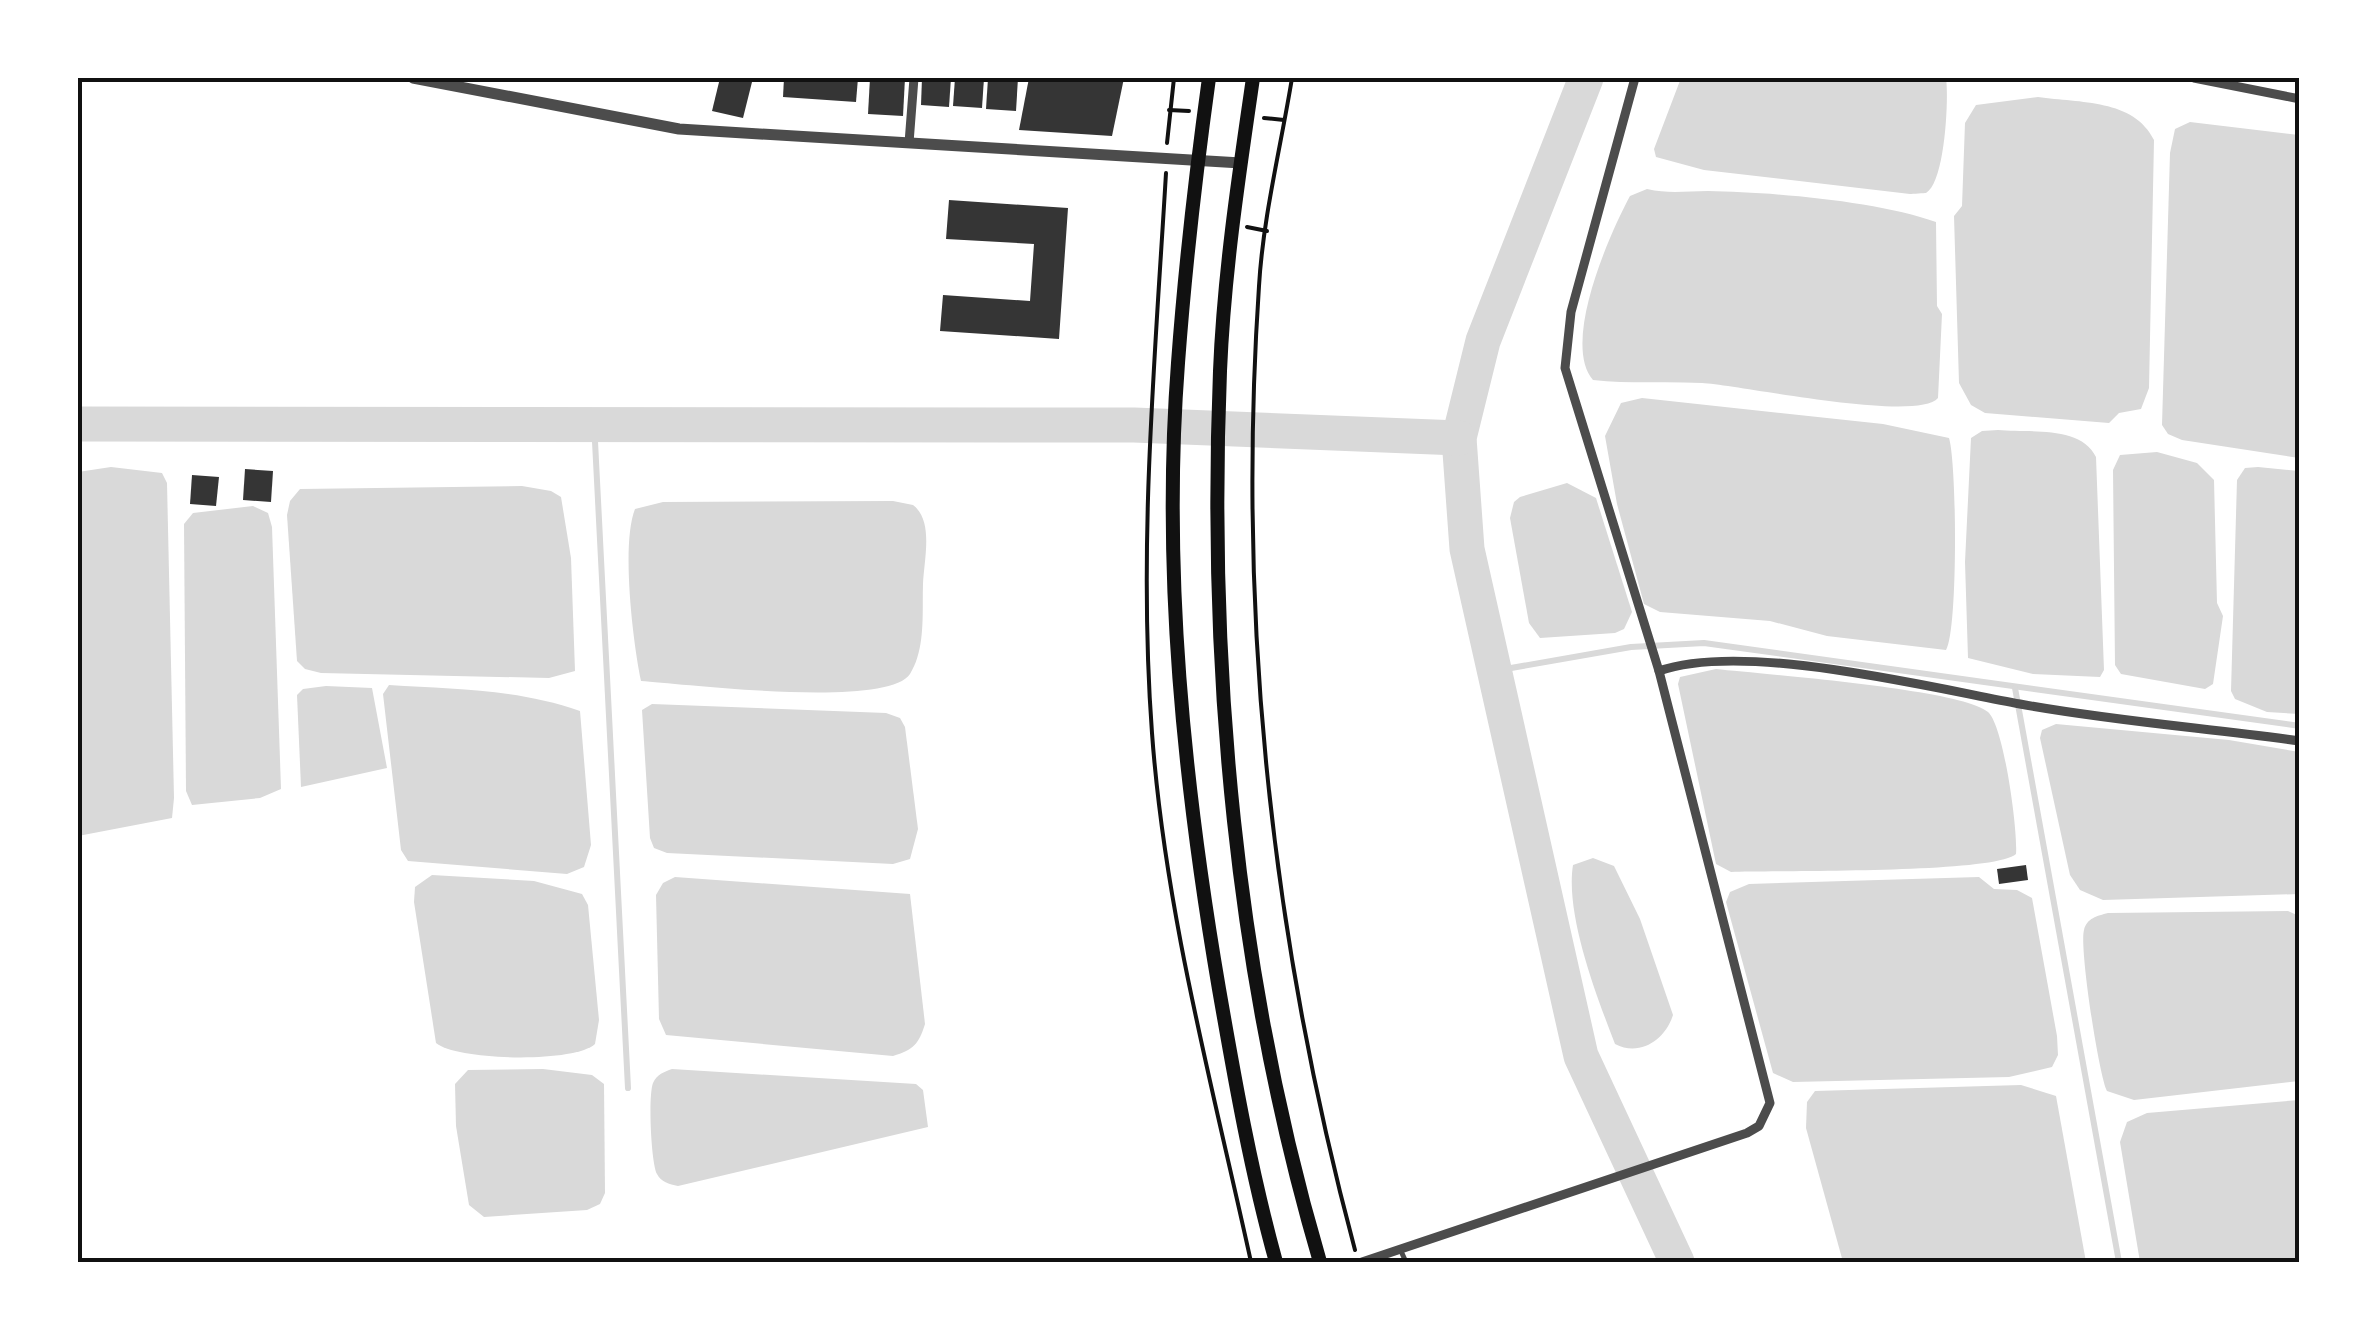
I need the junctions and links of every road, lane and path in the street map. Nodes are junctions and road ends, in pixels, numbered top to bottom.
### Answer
1 (414, 78) edge
2 (914, 78) edge
3 (1174, 78) edge
4 (1209, 78) edge
5 (1253, 78) edge
6 (1292, 78) edge
7 (1635, 78) edge
8 (2194, 78) edge
9 (2300, 98) edge
10 (1169, 110) junction
11 (1204, 113) junction
12 (1247, 117) junction
13 (1286, 120) junction
14 (909, 143) junction
15 (1166, 159) junction
16 (1199, 161) junction
17 (1241, 164) junction
18 (1660, 672) junction
19 (2300, 741) edge
20 (1400, 1250) junction
21 (1252, 1262) edge
22 (1276, 1262) edge
23 (1320, 1262) edge
24 (1360, 1262) edge
25 (1406, 1262) edge

1 - 14 street
2 - 14 street
3 - 10 path
4 - 11 main road
5 - 12 main road
6 - 13 path
7 - 18 street
8 - 9 street
10 - 11 path
10 - 15 path
11 - 16 main road
12 - 13 path
12 - 17 main road
13 - 24 path
14 - 15 street
15 - 16 street
15 - 21 path
16 - 17 street
16 - 22 main road
17 - 23 main road
18 - 19 street
18 - 20 street
20 - 24 street
20 - 25 lane

